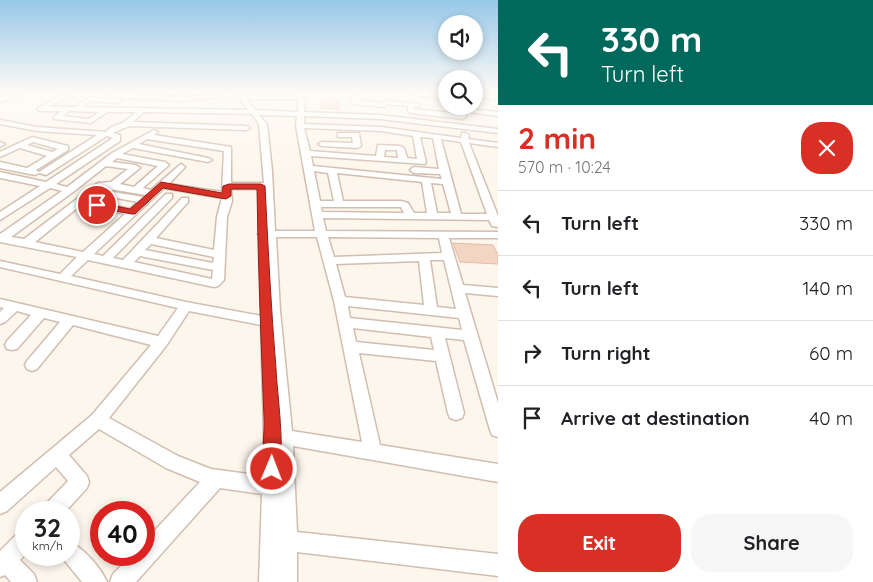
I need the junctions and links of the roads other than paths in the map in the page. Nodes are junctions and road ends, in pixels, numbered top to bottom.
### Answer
1 (119, 120) edge
2 (131, 120) edge
3 (153, 120) edge
4 (170, 120) edge
5 (192, 120) edge
6 (211, 120) edge
7 (255, 120) edge
8 (300, 120) edge
9 (409, 120) edge
10 (448, 120) edge
11 (417, 121) joint
12 (0, 122) edge
13 (128, 124) junction
14 (148, 125) junction
15 (449, 125) junction
16 (165, 126) junction
17 (300, 126) junction
18 (189, 127) junction
19 (465, 127) junction
20 (207, 128) junction
21 (246, 128) dead end
22 (317, 130) junction
23 (498, 131) edge
24 (107, 134) junction
25 (399, 134) junction
26 (416, 134) junction
27 (436, 136) junction
28 (148, 137) junction
29 (464, 140) junction
30 (322, 144) junction
31 (132, 145) junction
32 (18, 146) junction
33 (498, 146) edge
34 (400, 148) junction
35 (325, 154) junction
36 (0, 155) edge
37 (53, 155) junction
38 (115, 155) junction
39 (380, 158) junction
40 (208, 160) dead end
41 (403, 160) junction
42 (308, 161) junction
43 (422, 162) junction
44 (104, 163) junction
45 (0, 165) edge
46 (181, 166) dead end
47 (443, 168) junction
48 (29, 170) junction
49 (332, 170) junction
50 (44, 174) junction
51 (0, 175) edge
52 (60, 177) junction
53 (426, 180) junction
54 (447, 182) junction
55 (48, 185) junction
56 (114, 185) junction
57 (161, 185) junction
58 (265, 186) junction
59 (70, 189) junction
60 (137, 190) junction
61 (93, 191) junction
62 (152, 192) junction
63 (226, 192) junction
64 (169, 196) dead end
65 (144, 200) junction
66 (185, 200) dead end
67 (79, 202) junction
68 (316, 204) junction
69 (339, 204) junction
70 (132, 212) junction
71 (318, 214) junction
72 (494, 214) edge
73 (410, 215) junction
74 (432, 216) junction
75 (457, 216) junction
76 (0, 217) edge
77 (498, 229) edge
78 (321, 233) junction
79 (266, 234) junction
80 (444, 234) junction
81 (498, 235) edge
82 (1, 239) edge
83 (148, 240) junction
84 (26, 244) junction
85 (136, 252) junction
86 (220, 255) junction
87 (450, 256) junction
88 (84, 257) junction
89 (424, 257) junction
90 (105, 260) junction
91 (329, 261) junction
92 (0, 264) edge
93 (126, 264) junction
94 (219, 268) junction
95 (61, 279) junction
96 (459, 289) junction
97 (498, 292) edge
98 (340, 301) junction
99 (0, 303) edge
100 (14, 306) junction
101 (186, 306) junction
102 (431, 311) junction
103 (41, 313) junction
104 (465, 314) junction
105 (0, 319) edge
106 (70, 320) junction
107 (266, 320) junction
108 (344, 322) junction
109 (437, 332) junction
110 (470, 336) junction
111 (161, 342) junction
112 (12, 345) dead end
113 (349, 347) junction
114 (443, 356) junction
115 (32, 365) dead end
116 (494, 407) edge
117 (456, 413) dead end
118 (98, 420) junction
119 (498, 430) edge
120 (278, 436) junction
121 (373, 453) junction
122 (57, 454) junction
123 (498, 473) edge
124 (216, 479) junction
125 (272, 486) junction
126 (62, 501) edge
127 (0, 504) edge
128 (280, 540) junction
129 (15, 550) edge
130 (3, 563) edge
131 (80, 564) edge
132 (498, 564) edge
133 (26, 582) edge
134 (96, 582) edge
135 (121, 582) edge
136 (270, 582) edge
137 (286, 582) edge

1 - 13 street
2 - 13 street
3 - 14 street
4 - 16 street
5 - 18 street
6 - 20 street
7 - 58 street
8 - 17 street
9 - 11 street
10 - 15 street
11 - 15 street
12 - 24 street
13 - 14 street
13 - 24 street
14 - 16 street
15 - 19 street
16 - 18 street
16 - 28 street
17 - 22 street
17 - 42 street
18 - 20 street
19 - 23 street
19 - 29 street
20 - 21 street
22 - 25 street
22 - 30 street
22 - 30 street
24 - 50 street
24 - 52 street
25 - 26 street
25 - 34 street
26 - 27 street
26 - 43 street
27 - 29 street
27 - 47 street
28 - 31 street
28 - 63 street
29 - 33 street
29 - 72 street
30 - 35 street
31 - 38 street
31 - 40 street
32 - 36 street
32 - 37 street
32 - 37 street
34 - 39 street
34 - 41 street
35 - 39 street
35 - 42 street
37 - 48 street
38 - 44 street
38 - 60 street
39 - 41 street
41 - 43 street
42 - 47 street
42 - 49 street
42 - 68 street
43 - 47 street
44 - 56 street
44 - 59 street
45 - 48 street
46 - 57 street
47 - 54 street
48 - 50 street
49 - 53 street
49 - 69 street
50 - 52 street
51 - 55 street
52 - 55 street
53 - 54 street
53 - 74 street
54 - 75 street
55 - 59 street
55 - 76 street
56 - 60 street
56 - 61 street
57 - 62 street
57 - 63 street
58 - 63 street
58 - 79 street
59 - 82 street
60 - 62 street
61 - 65 street
61 - 67 street
62 - 65 street
63 - 86 street
64 - 90 street
65 - 70 street
66 - 83 street
67 - 70 street
67 - 84 street
68 - 69 street
68 - 71 street
69 - 73 street
70 - 88 street
71 - 73 street
71 - 78 street
72 - 75 street
72 - 77 street
73 - 74 street
74 - 75 street
78 - 79 street
78 - 80 street
78 - 91 street
79 - 107 street
79 - 120 street
80 - 81 street
80 - 87 street
82 - 84 street
83 - 85 street
83 - 86 street
84 - 88 street
85 - 93 street
85 - 94 street
86 - 94 street
87 - 89 street
87 - 96 street
88 - 90 street
88 - 95 street
89 - 91 street
89 - 102 street
90 - 93 street
91 - 98 street
92 - 95 street
93 - 94 street
95 - 101 street
96 - 97 street
96 - 104 street
98 - 102 street
98 - 108 street
99 - 100 street
100 - 103 street
100 - 105 street
101 - 107 street
101 - 111 street
102 - 104 street
103 - 106 street
103 - 112 street
104 - 110 street
106 - 111 street
106 - 115 street
107 - 120 street
108 - 109 street
108 - 113 street
109 - 110 street
109 - 114 street
110 - 116 street
111 - 118 street
113 - 114 street
113 - 121 street
114 - 117 street
116 - 119 street
118 - 122 street
118 - 124 street
120 - 121 street
120 - 125 street
120 - 128 street
121 - 123 street
122 - 126 street
122 - 127 street
124 - 125 street
124 - 135 street
125 - 128 street
128 - 132 street
128 - 136 street
128 - 137 street
129 - 130 street
130 - 133 street
131 - 134 street

